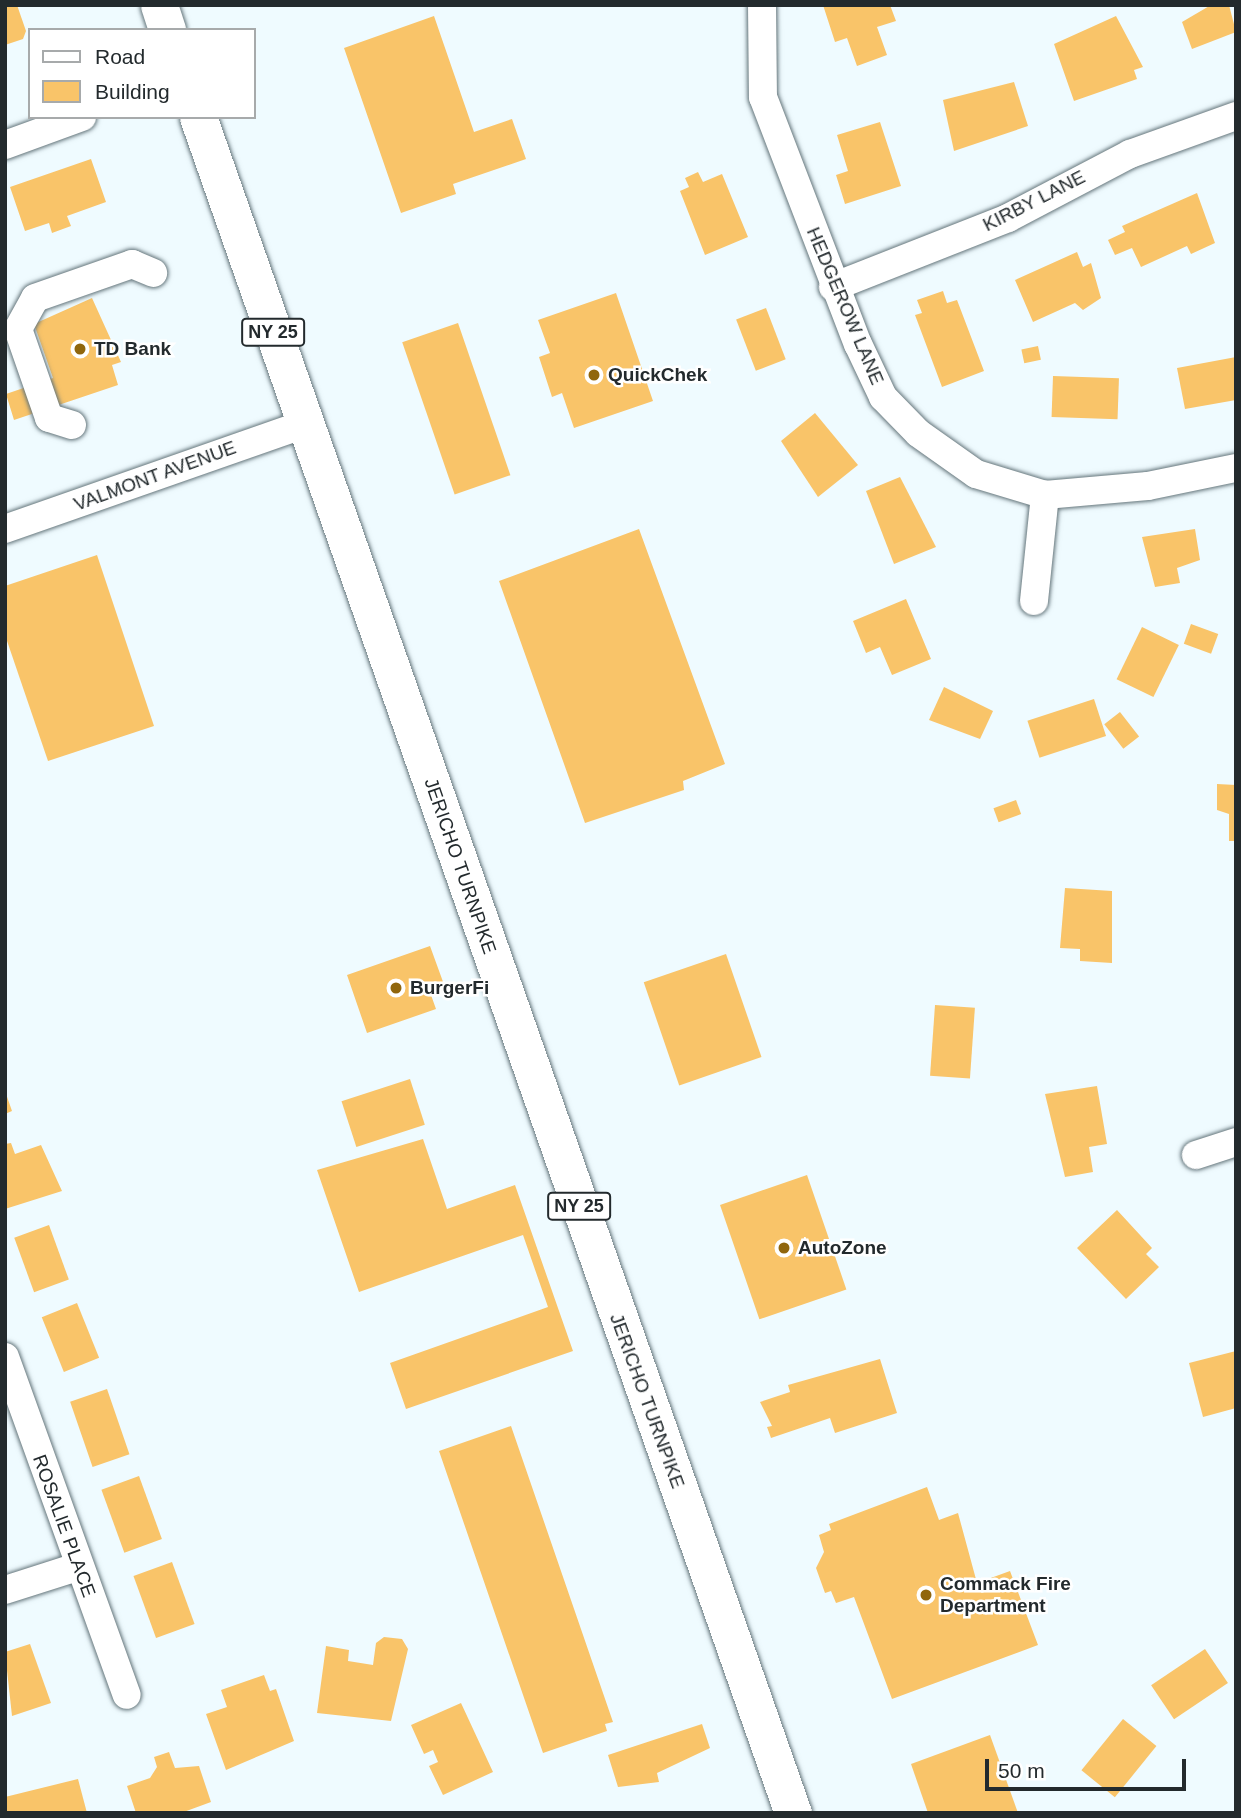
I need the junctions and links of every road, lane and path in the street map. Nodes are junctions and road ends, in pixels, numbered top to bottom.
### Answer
1 (159, 5) edge
2 (762, 5) edge
3 (166, 28) edge
4 (1236, 116) edge
5 (76, 119) edge
6 (199, 119) edge
7 (5, 145) edge
8 (153, 272) dead end
9 (833, 287) junction
10 (305, 424) junction
11 (72, 425) dead end
12 (1236, 468) edge
13 (1045, 495) junction
14 (5, 529) edge
15 (1034, 601) dead end
16 (1236, 1142) edge
17 (1196, 1155) dead end
18 (5, 1357) edge
19 (78, 1567) junction
20 (5, 1590) edge
21 (127, 1695) dead end
22 (793, 1813) edge

1 - 3 main road
2 - 9 street, HEDGEROW LANE
4 - 9 street, KIRBY LANE
5 - 7 street
6 - 10 main road, JERICHO TURNPIKE / NY 25
8 - 11 street
9 - 13 street, HEDGEROW LANE
10 - 14 street, VALMONT AVENUE
10 - 22 main road, JERICHO TURNPIKE / NY 25
12 - 13 street, HEDGEROW LANE
13 - 15 street
16 - 17 street
18 - 19 street, ROSALIE PLACE
19 - 20 street
19 - 21 street, ROSALIE PLACE

